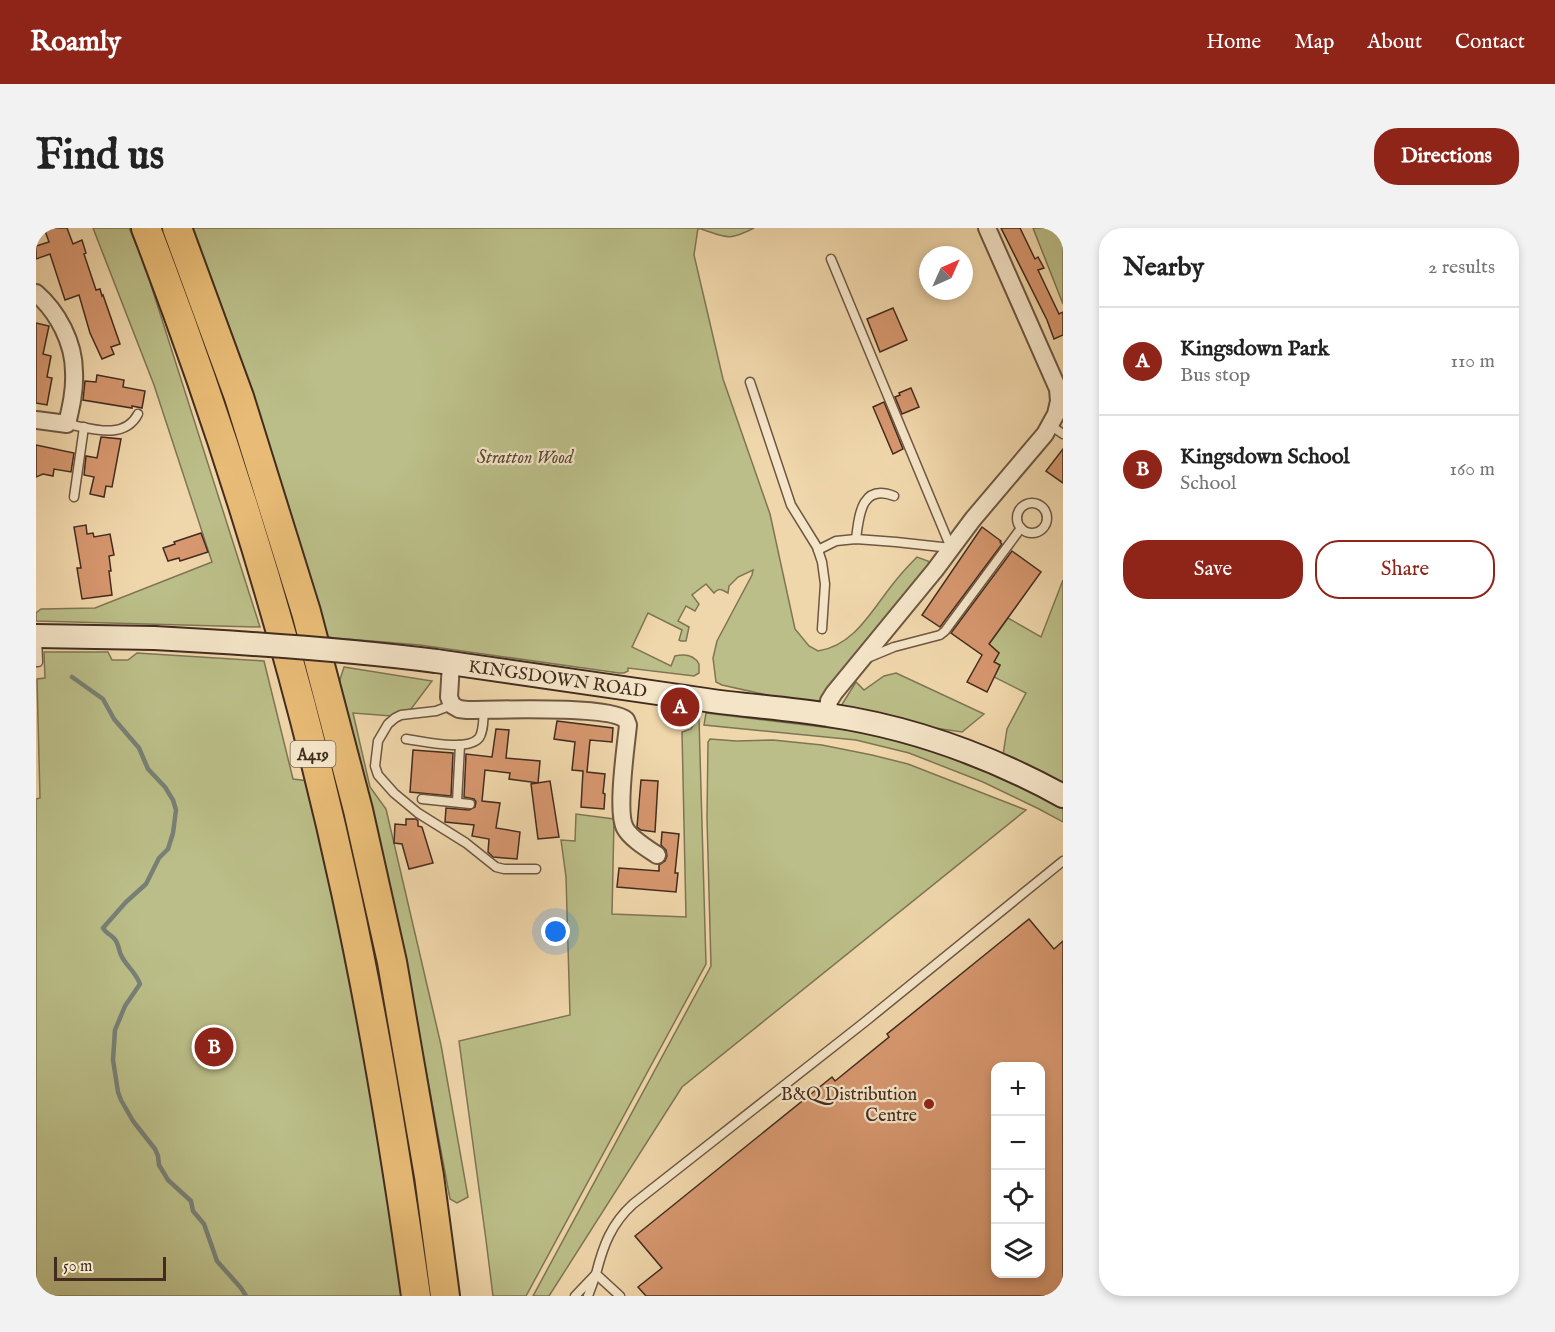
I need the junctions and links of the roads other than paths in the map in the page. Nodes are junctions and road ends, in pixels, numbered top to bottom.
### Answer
1 (146, 228) edge
2 (177, 228) edge
3 (987, 228) edge
4 (831, 259) dead end
5 (36, 293) edge
6 (750, 382) dead end
7 (138, 414) dead end
8 (36, 420) edge
9 (67, 424) junction
10 (84, 427) junction
11 (1056, 430) edge
12 (894, 496) dead end
13 (74, 497) dead end
14 (1021, 528) dead end
15 (856, 540) junction
16 (951, 548) junction
17 (818, 550) junction
18 (822, 629) dead end
19 (36, 636) edge
20 (862, 659) junction
21 (38, 662) dead end
22 (443, 662) junction
23 (452, 705) junction
24 (484, 710) junction
25 (827, 715) junction
26 (406, 739) dead end
27 (460, 745) junction
28 (1063, 796) edge
29 (422, 800) dead end
30 (457, 802) junction
31 (470, 804) dead end
32 (657, 855) dead end
33 (1063, 861) edge
34 (536, 869) dead end
35 (596, 1274) junction
36 (416, 1296) edge
37 (445, 1296) edge
38 (575, 1296) edge
39 (588, 1296) edge
40 (620, 1296) edge

1 - 36 highway, A419
2 - 37 highway, A419
3 - 11 street
4 - 16 lane
5 - 9 street
6 - 17 lane
7 - 10 lane
8 - 9 street
9 - 10 lane
10 - 13 lane
11 - 16 street
12 - 15 lane
14 - 20 lane
15 - 16 lane
15 - 17 lane
16 - 20 street
17 - 18 lane
19 - 21 lane
19 - 22 main road, KINGSDOWN ROAD, bridge
20 - 25 street
22 - 23 street
22 - 25 main road, KINGSDOWN ROAD
23 - 24 street
23 - 34 lane
24 - 27 lane
24 - 32 street
25 - 28 main road, KINGSDOWN ROAD
26 - 27 lane
27 - 30 lane
29 - 30 lane
30 - 31 lane
33 - 35 lane
35 - 38 lane
35 - 39 lane
35 - 40 lane

